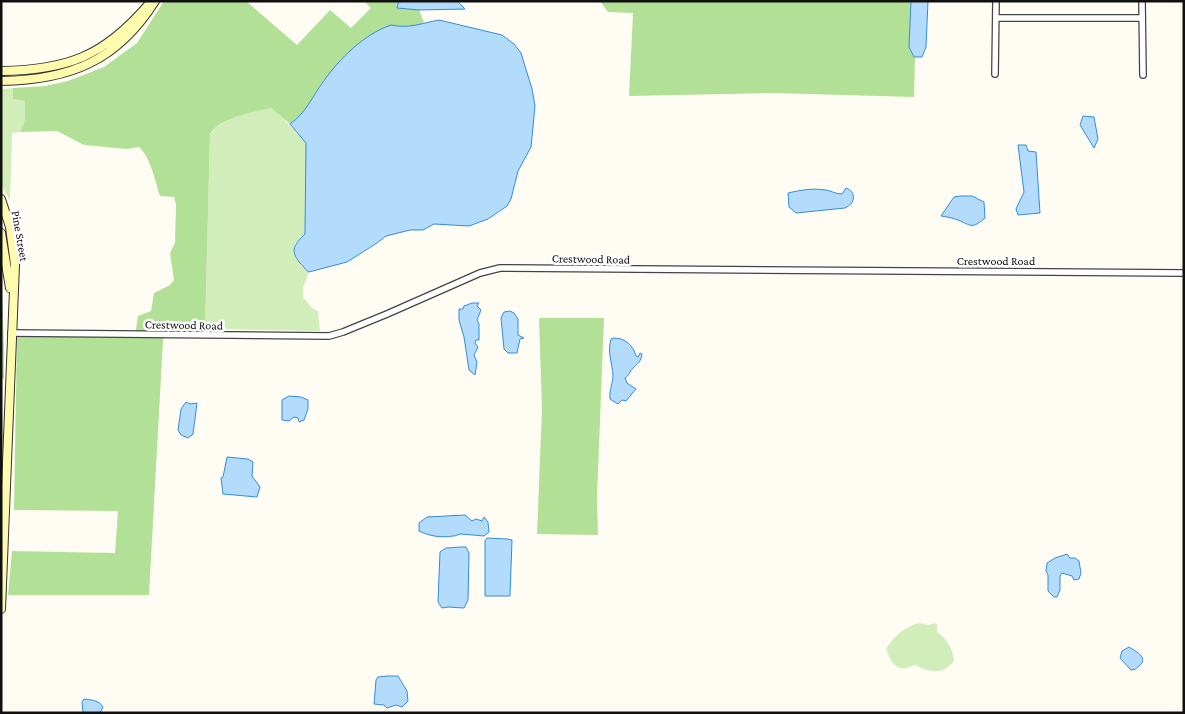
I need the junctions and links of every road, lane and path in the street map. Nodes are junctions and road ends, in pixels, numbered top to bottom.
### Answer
1 (151, 1) edge
2 (155, 1) edge
3 (996, 1) edge
4 (1142, 1) edge
5 (996, 18) junction
6 (1142, 18) junction
7 (1, 71) edge
8 (996, 74) dead end
9 (1143, 75) dead end
10 (2, 81) edge
11 (1, 199) edge
12 (1, 233) edge
13 (1184, 273) edge
14 (12, 308) junction
15 (12, 333) junction
16 (1, 609) edge

1 - 7 main road
2 - 10 main road
3 - 5 street
4 - 6 street
5 - 6 street
5 - 8 street
6 - 9 street
11 - 14 main road, Pine Street
12 - 14 main road, Pine Street
13 - 15 street, Crestwood Road
14 - 15 main road, Pine Street
15 - 16 main road, Pine Street

